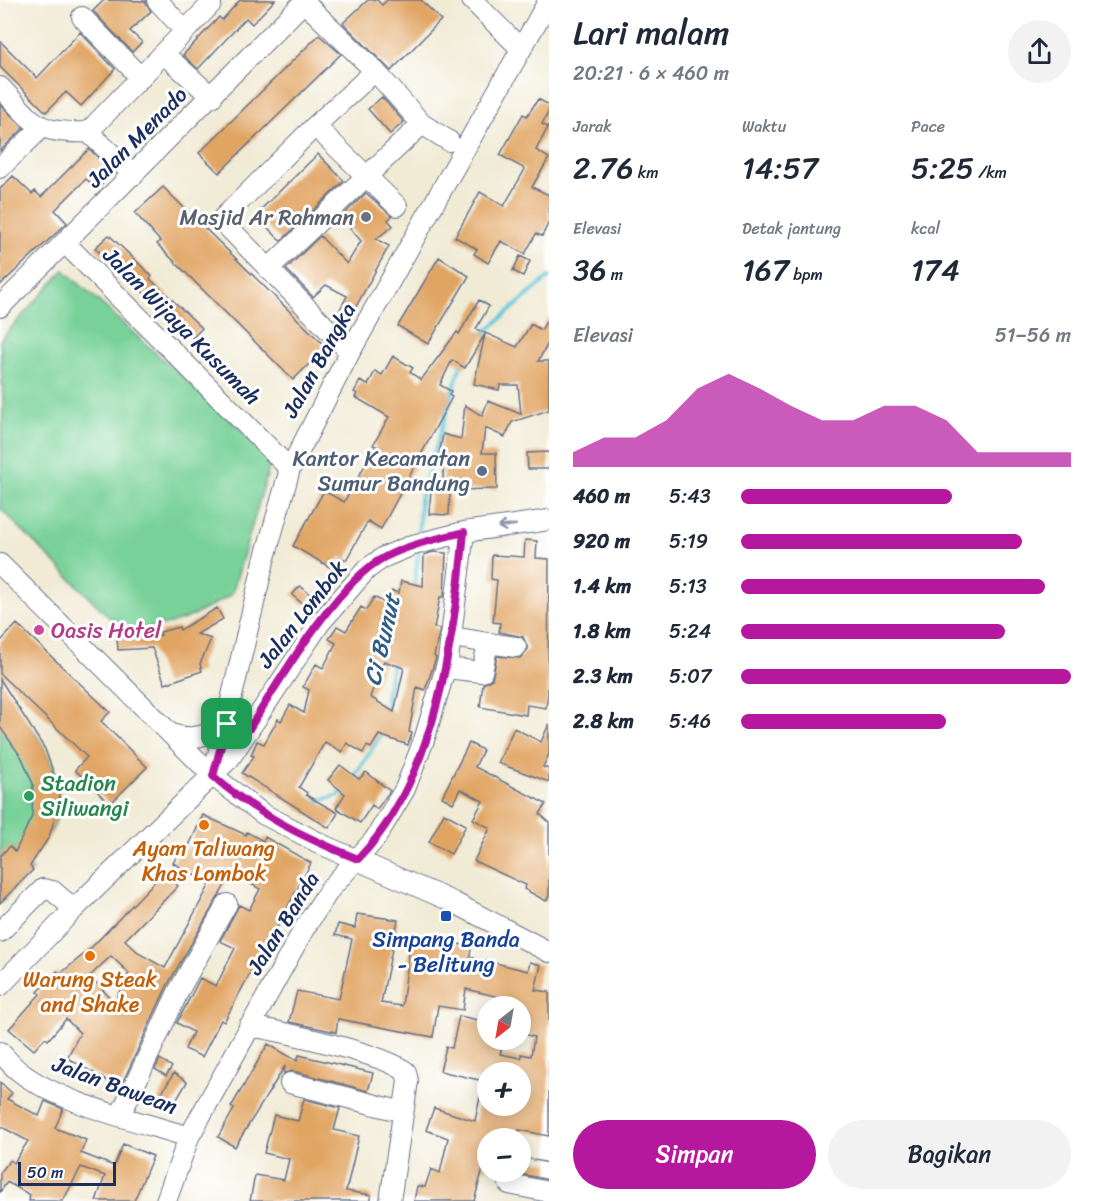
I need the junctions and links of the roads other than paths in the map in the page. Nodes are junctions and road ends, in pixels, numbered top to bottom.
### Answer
1 (472, 0) edge
2 (549, 0) edge
3 (305, 1) edge
4 (163, 2) edge
5 (211, 4) dead end
6 (82, 17) dead end
7 (184, 30) junction
8 (521, 49) junction
9 (164, 54) junction
10 (375, 71) junction
11 (141, 78) junction
12 (0, 87) edge
13 (212, 97) junction
14 (422, 124) junction
15 (315, 126) junction
16 (41, 128) junction
17 (88, 132) junction
18 (449, 141) dead end
19 (0, 168) edge
20 (134, 175) junction
21 (367, 176) junction
22 (397, 206) dead end
23 (65, 243) junction
24 (268, 269) junction
25 (0, 307) edge
26 (350, 352) junction
27 (290, 469) junction
28 (549, 520) edge
29 (464, 532) junction
30 (0, 564) edge
31 (453, 637) junction
32 (488, 643) junction
33 (516, 647) dead end
34 (446, 668) junction
35 (227, 724) junction
36 (249, 729) junction
37 (171, 734) junction
38 (213, 776) junction
39 (358, 859) junction
40 (228, 904) dead end
41 (74, 909) junction
42 (0, 932) edge
43 (549, 952) edge
44 (0, 986) edge
45 (249, 1026) junction
46 (0, 1052) edge
47 (290, 1083) dead end
48 (403, 1112) junction
49 (120, 1116) junction
50 (189, 1137) junction
51 (509, 1184) dead end
52 (549, 1192) edge
53 (166, 1201) edge
54 (390, 1201) edge

1 - 8 street
2 - 8 street, Jalan Bangka
3 - 10 street
3 - 13 street, Jalan Menado
4 - 7 street
5 - 7 street
6 - 11 street
7 - 9 street
8 - 26 street, Jalan Bangka
9 - 11 street
9 - 13 street
10 - 14 street
10 - 15 street
11 - 17 street
12 - 16 street
13 - 20 street, Jalan Menado
14 - 18 street
14 - 21 street
15 - 21 street
15 - 24 street
16 - 17 street
16 - 19 street
17 - 20 street
20 - 23 street, Jalan Menado
21 - 22 street
21 - 24 street
23 - 25 street, Jalan Menado
23 - 27 street, Jalan Wijaya Kusumah
24 - 26 street
26 - 27 street, Jalan Bangka
27 - 35 street, Jalan Bangka
28 -> 29 street, Jalan Lombok
29 - 31 street, Jalan Banda
29 - 36 street, Jalan Lombok
30 - 37 street
31 - 32 street
31 - 34 street, Jalan Banda
32 - 33 street
32 - 34 street
34 - 39 street, Jalan Banda
35 - 36 street
35 - 37 street
35 - 38 street, Jalan Bangka
36 - 38 street, Jalan Lombok
37 - 38 street
38 - 39 street
38 - 41 street, Jalan Lombok
39 - 43 street
39 - 45 street, Jalan Banda
40 - 49 street
41 - 42 street
41 - 44 street, Jalan Lombok
45 - 48 street
45 - 50 street, Jalan Banda
46 - 49 street, Jalan Bawean
47 - 48 street
48 - 54 street
49 - 50 street, Jalan Bawean
50 - 53 street, Jalan Banda
51 - 52 street

